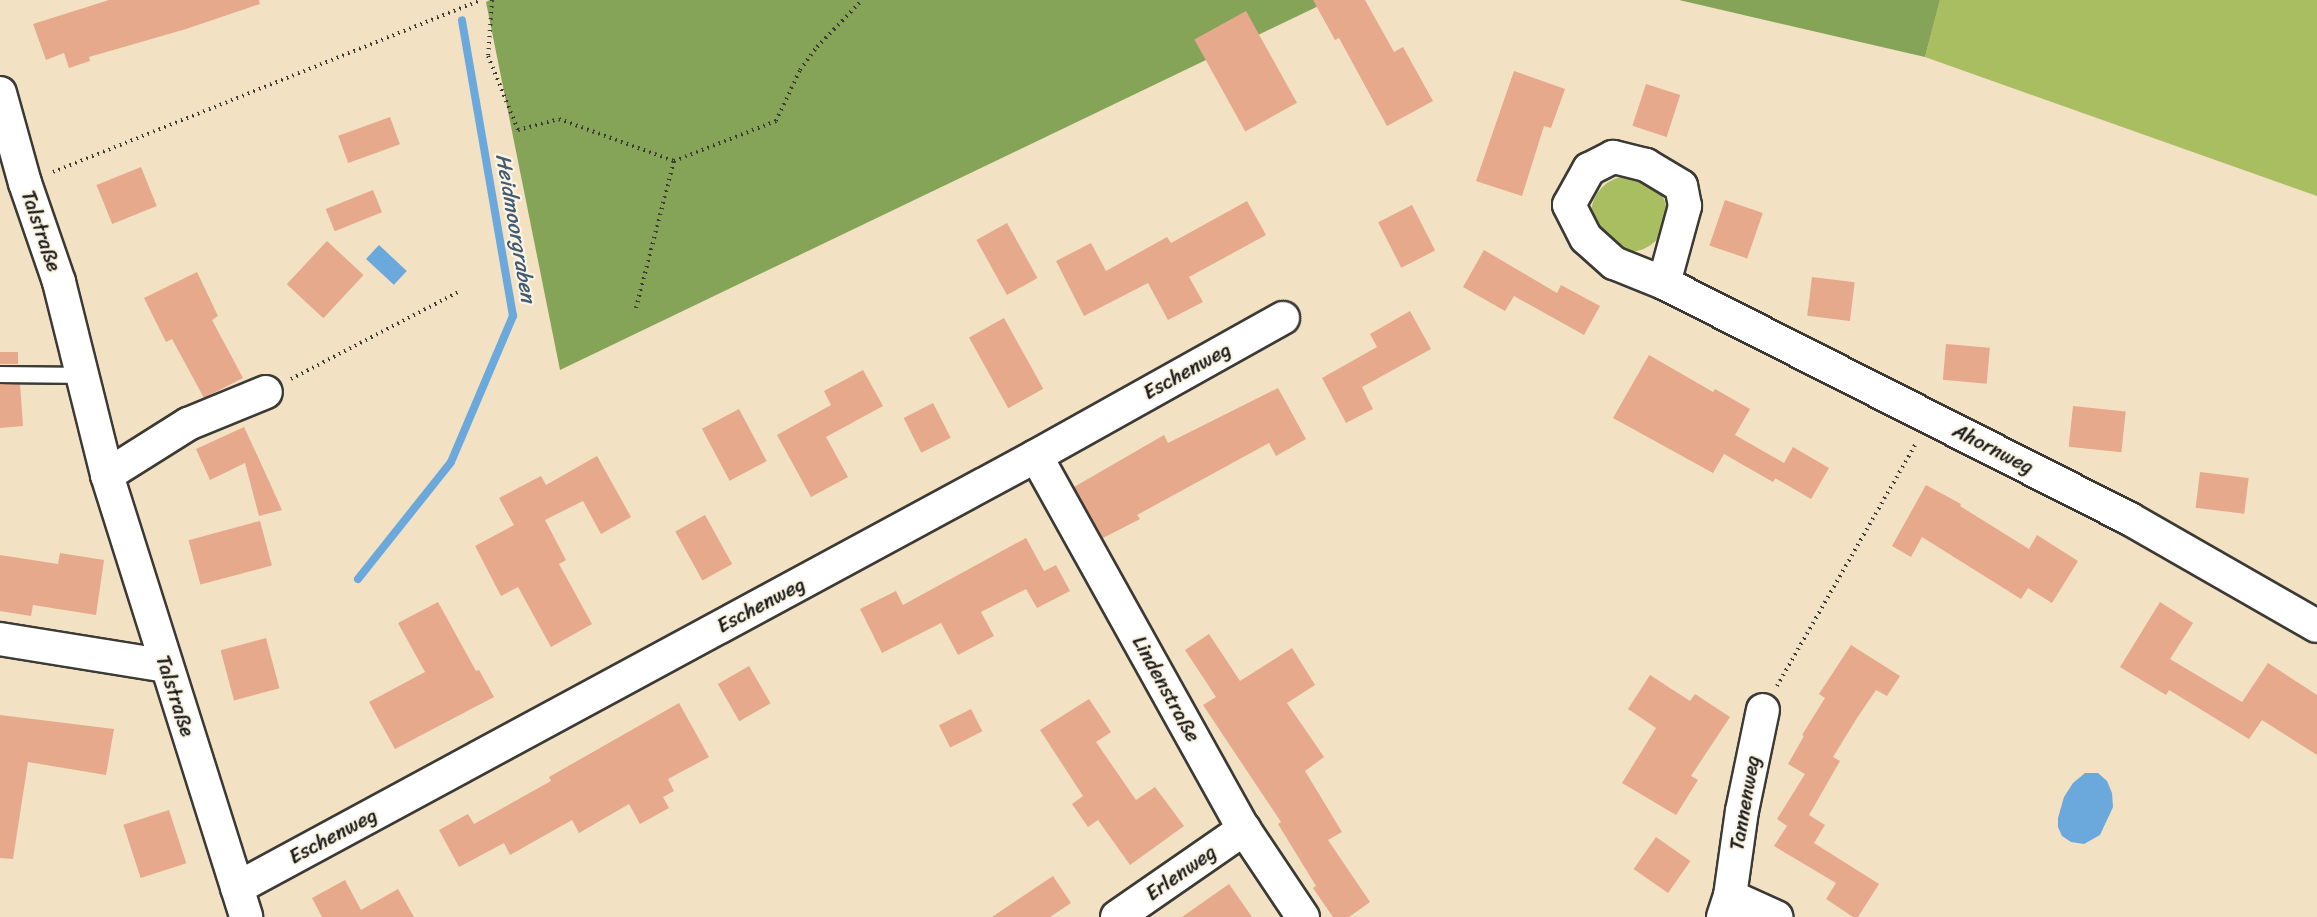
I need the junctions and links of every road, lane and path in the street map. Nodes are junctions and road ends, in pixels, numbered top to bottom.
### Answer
1 (481, 0) edge
2 (492, 0) edge
3 (862, 0) edge
4 (0, 93) edge
5 (674, 161) junction
6 (25, 183) junction
7 (1664, 282) dead end
8 (458, 292) dead end
9 (636, 308) dead end
10 (1282, 318) dead end
11 (0, 374) edge
12 (81, 375) junction
13 (266, 392) joint
14 (1931, 418) junction
15 (1036, 456) junction
16 (106, 475) junction
17 (2317, 626) edge
18 (0, 639) edge
19 (166, 666) junction
20 (1763, 710) joint
21 (1244, 829) junction
22 (241, 903) edge
23 (1726, 906) edge
24 (1117, 917) edge
25 (1303, 917) edge
26 (1776, 917) edge

1 - 6 path
2 - 5 path
3 - 5 path
4 - 6 street, Talstraße
5 - 9 path
6 - 12 street, Talstraße
7 - 14 street, Ahornweg
8 - 13 path
10 - 15 street, Eschenweg
11 - 12 lane
12 - 16 street, Talstraße
13 - 16 street
14 - 17 street, Ahornweg
14 - 20 path
15 - 21 street, Lindenstraße
15 - 22 street, Eschenweg
16 - 19 street, Talstraße
18 - 19 street
19 - 22 street, Talstraße
20 - 23 street, Tannenweg
21 - 24 street, Erlenweg
21 - 25 street, Lindenstraße
23 - 26 street, Tannenweg

